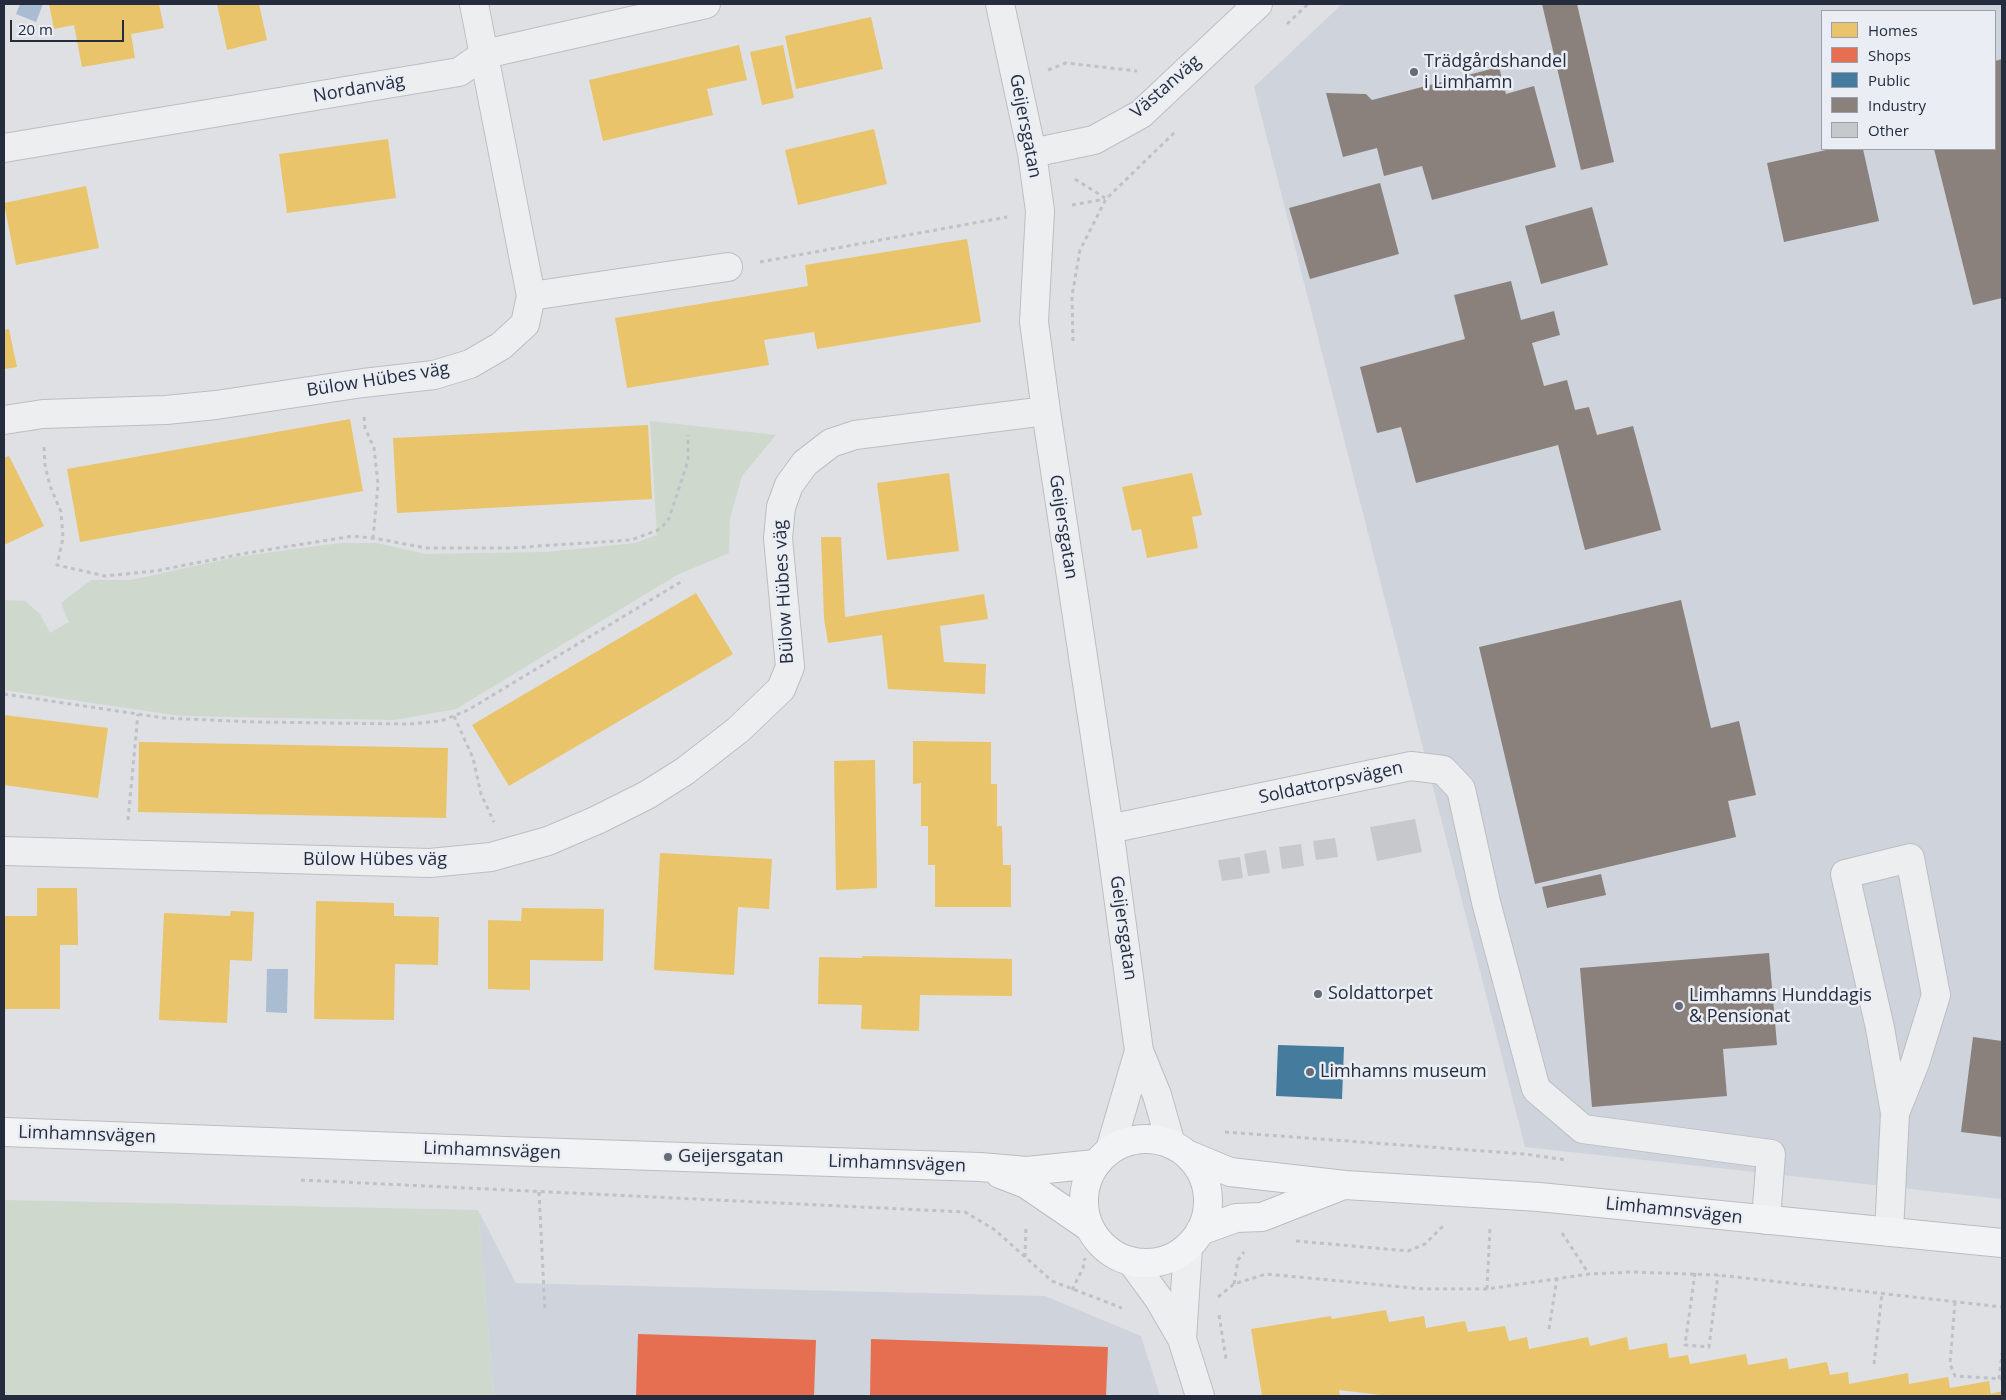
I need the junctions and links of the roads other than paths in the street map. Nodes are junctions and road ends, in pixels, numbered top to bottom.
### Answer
1 (474, 4) edge
2 (706, 4) edge
3 (1000, 4) edge
4 (1258, 4) edge
5 (485, 54) junction
6 (4, 148) edge
7 (1032, 153) junction
8 (728, 267) road end
9 (531, 296) junction
10 (1046, 410) junction
11 (4, 420) edge
12 (1110, 829) junction
13 (4, 851) edge
14 (1139, 1051) junction
15 (1895, 1114) junction
16 (4, 1132) edge
17 (1180, 1150) junction
18 (1102, 1157) junction
19 (980, 1167) junction
20 (1345, 1185) junction
21 (1766, 1220) junction
22 (1089, 1227) junction
23 (1888, 1232) junction
24 (1194, 1239) junction
25 (2002, 1243) edge
26 (1131, 1261) junction
27 (1182, 1339) junction
28 (1200, 1396) edge

1 - 5 street, Bülow Hübes väg
2 - 5 street, Nordanväg
3 - 7 street, Geijersgatan
4 - 7 street, Västanväg
5 - 6 street, Nordanväg
5 - 9 street, Bülow Hübes väg
7 - 10 street, Geijersgatan
8 - 9 street
9 - 11 street, Bülow Hübes väg
10 - 12 street, Geijersgatan
10 - 13 street, Bülow Hübes väg
12 - 14 street, Geijersgatan
12 - 21 street, Soldattorpsvägen
14 - 17 street, Geijersgatan
14 - 18 street, Geijersgatan
15 - 15 street
15 - 23 street
16 - 19 main road, Limhamnsvägen
17 - 18 main road
17 - 20 main road, Limhamnsvägen
17 - 24 main road
18 - 19 main road, Limhamnsvägen
18 - 22 main road
19 - 22 main road, Limhamnsvägen
20 - 21 main road, Limhamnsvägen
20 - 24 main road, Limhamnsvägen
21 - 23 main road, Limhamnsvägen
22 - 26 main road
23 - 25 main road, Limhamnsvägen
24 - 26 main road
24 - 27 street
26 - 27 street
27 - 28 street

